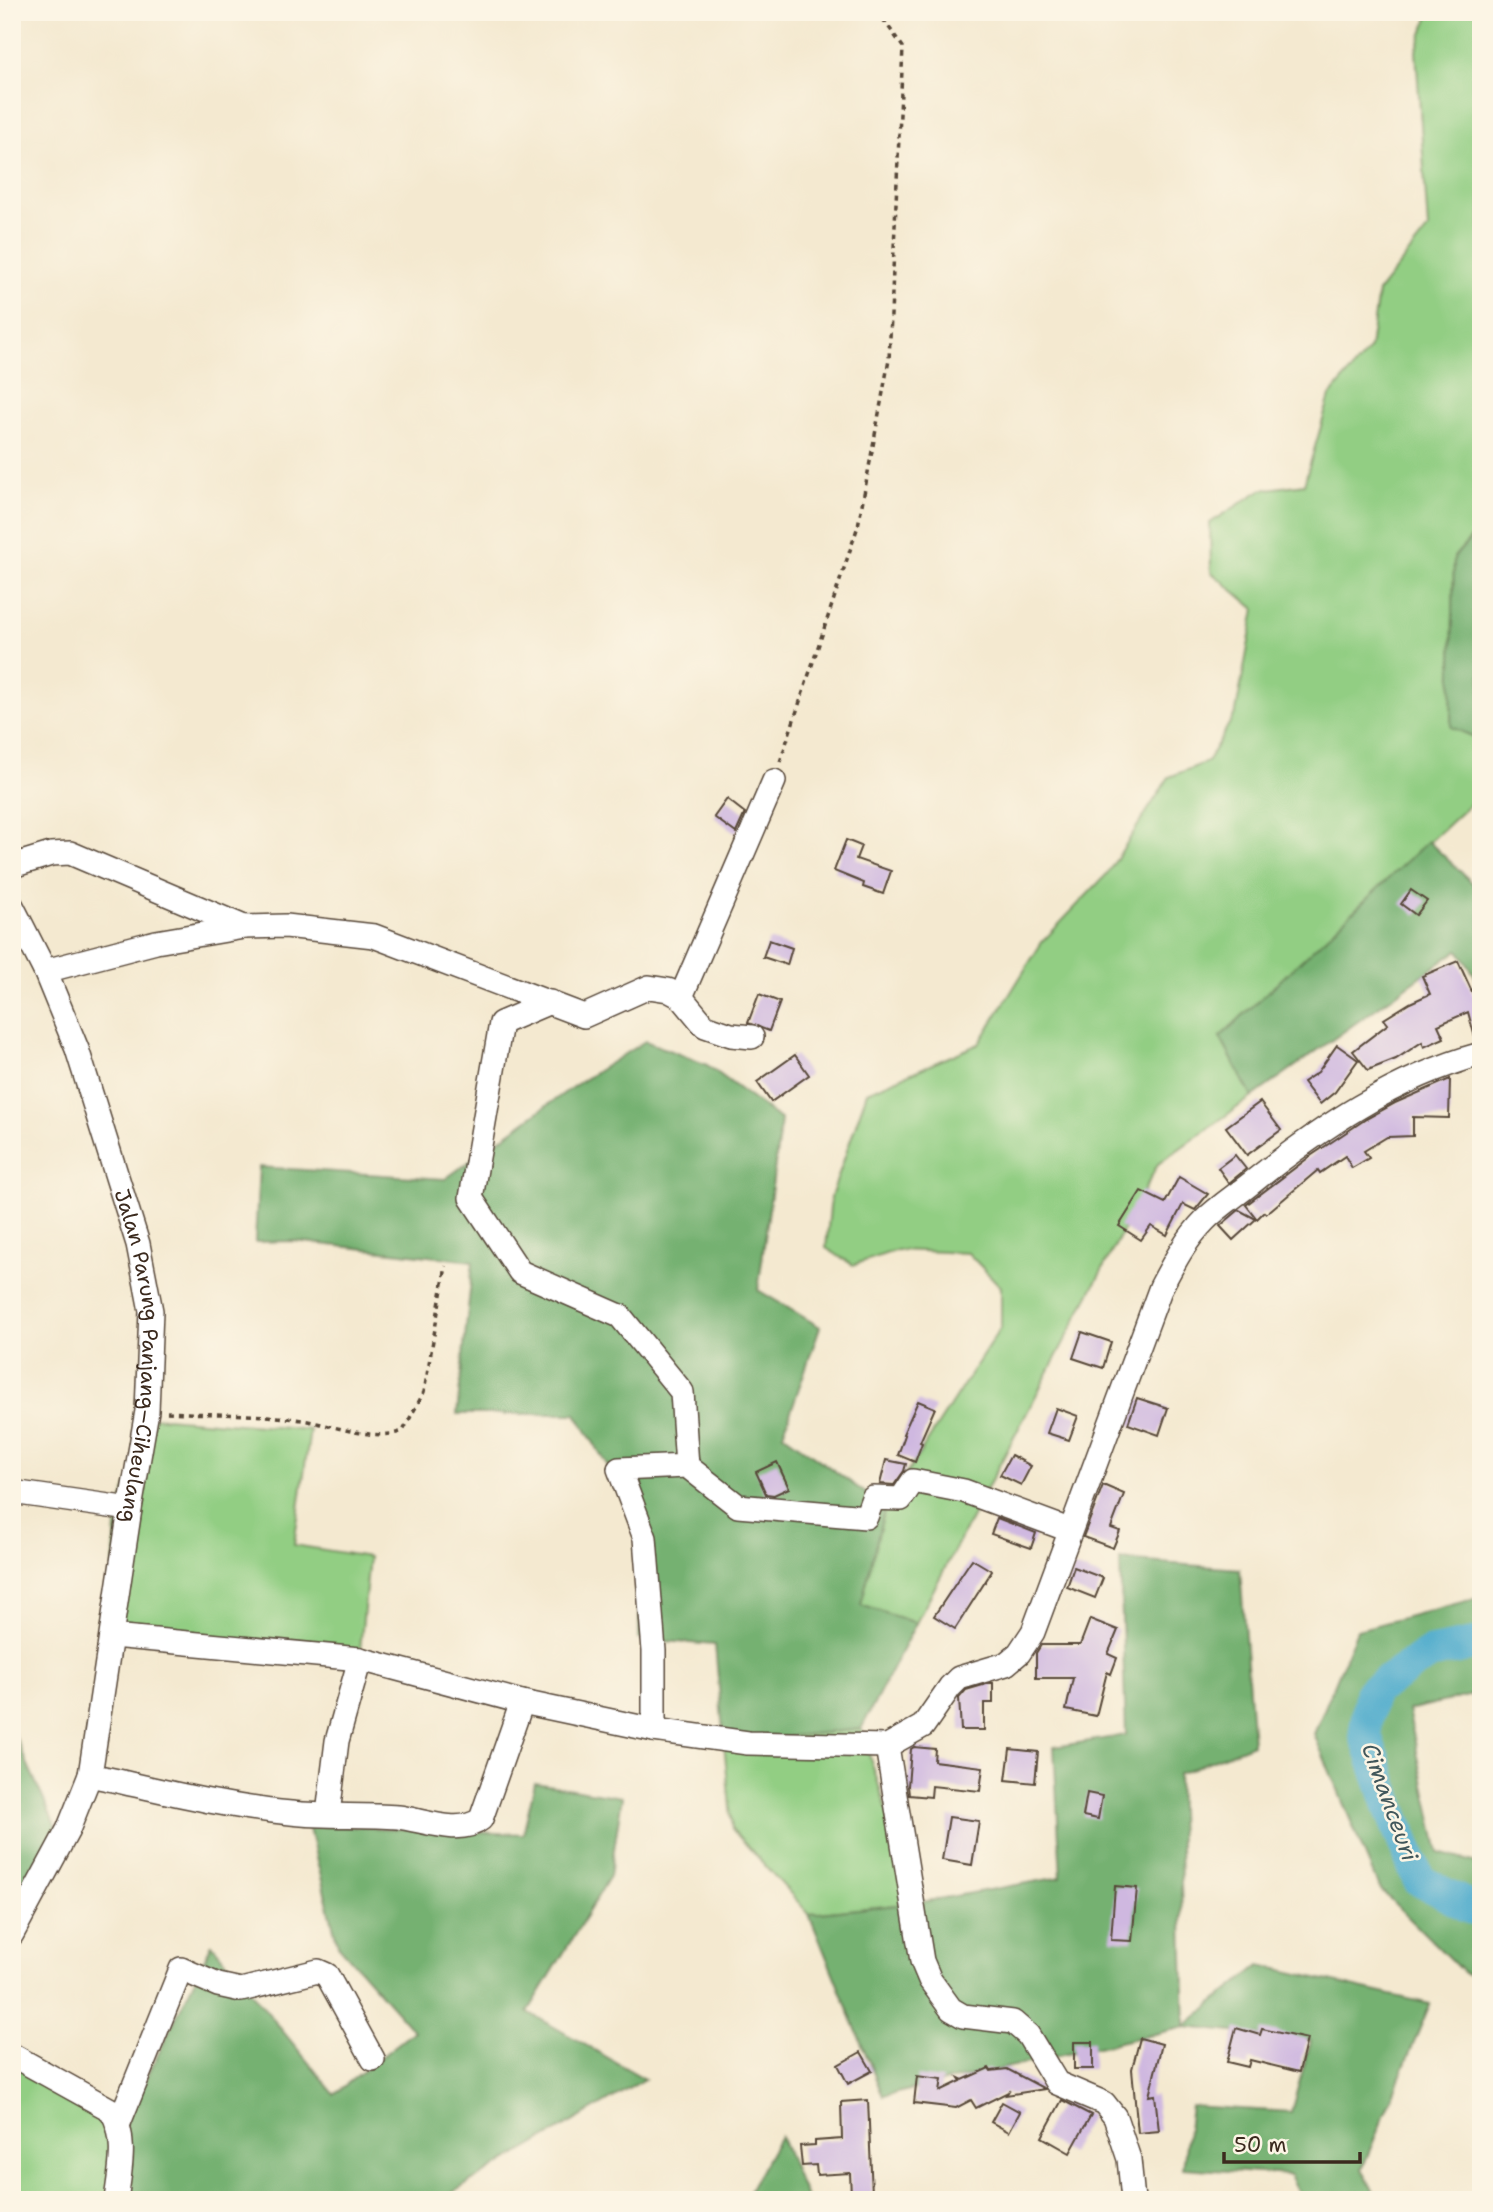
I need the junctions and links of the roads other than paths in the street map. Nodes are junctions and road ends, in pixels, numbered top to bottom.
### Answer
1 (774, 781) road end
2 (12, 866) edge
3 (12, 906) edge
4 (243, 927) junction
5 (45, 971) junction
6 (681, 997) junction
7 (550, 1002) junction
8 (752, 1037) dead end
9 (1481, 1054) edge
10 (687, 1466) junction
11 (12, 1492) edge
12 (130, 1509) junction
13 (1069, 1530) junction
14 (111, 1636) junction
15 (360, 1659) junction
16 (522, 1702) junction
17 (654, 1730) junction
18 (887, 1746) junction
19 (90, 1775) junction
20 (328, 1814) junction
21 (12, 1934) edge
22 (12, 2055) edge
23 (373, 2059) dead end
24 (120, 2123) junction
25 (116, 2200) edge
26 (1133, 2200) edge

1 - 6 street
2 - 4 street
3 - 5 street, Jalan Parung Panjang–Ciheulang
4 - 5 street
4 - 7 street
5 - 12 street, Jalan Parung Panjang–Ciheulang
6 - 7 street
6 - 8 street
7 - 10 street
9 - 13 street
10 - 13 street
10 - 17 street
11 - 12 street
12 - 14 street, Jalan Parung Panjang–Ciheulang
13 - 18 street
14 - 15 street
14 - 19 street, Jalan Parung Panjang–Ciheulang
15 - 16 street
15 - 20 street
16 - 17 street
16 - 20 street
17 - 18 street
18 - 26 street
19 - 20 street
19 - 21 street, Jalan Parung Panjang–Ciheulang
22 - 24 street
23 - 24 street
24 - 25 street

